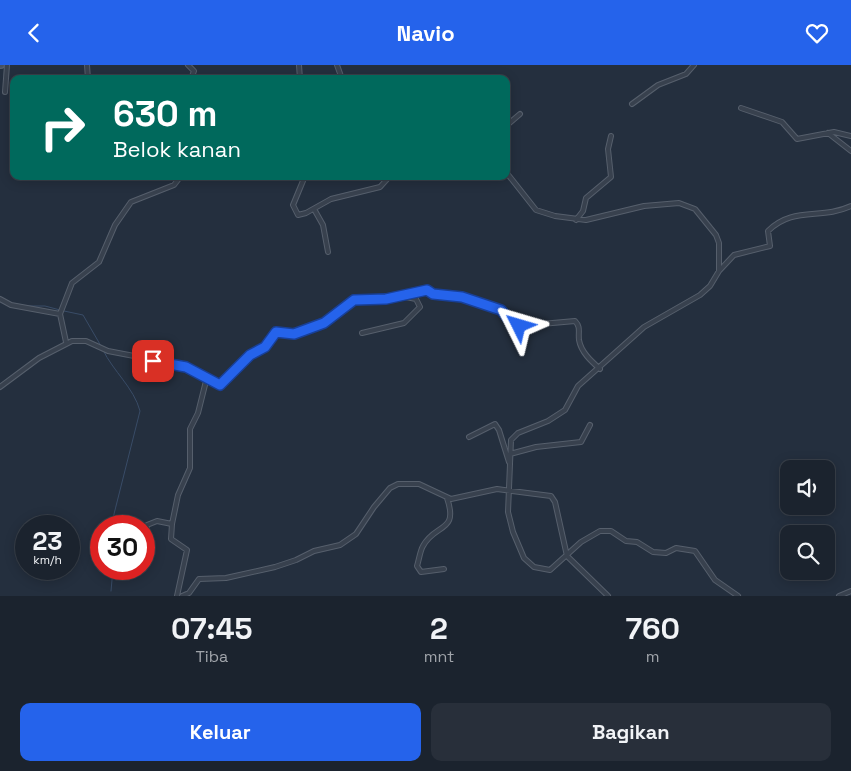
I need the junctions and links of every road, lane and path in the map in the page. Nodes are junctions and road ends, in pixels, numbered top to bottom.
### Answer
1 (7, 65) edge
2 (188, 65) edge
3 (694, 65) edge
4 (192, 75) edge
5 (5, 92) dead end
6 (632, 104) dead end
7 (741, 109) dead end
8 (520, 114) dead end
9 (510, 123) edge
10 (828, 133) junction
11 (611, 136) dead end
12 (851, 136) edge
13 (851, 151) edge
14 (510, 177) edge
15 (178, 180) edge
16 (303, 180) edge
17 (386, 180) edge
18 (851, 206) edge
19 (314, 209) junction
20 (576, 220) junction
21 (328, 252) dead end
22 (719, 271) junction
23 (401, 296) junction
24 (0, 299) edge
25 (60, 314) junction
26 (362, 333) dead end
27 (66, 342) junction
28 (600, 369) junction
29 (207, 377) junction
30 (0, 387) edge
31 (590, 425) dead end
32 (469, 437) dead end
33 (510, 454) junction
34 (510, 467) junction
35 (511, 489) junction
36 (447, 497) junction
37 (155, 522) edge
38 (172, 524) junction
39 (567, 556) junction
40 (444, 569) dead end
41 (851, 591) edge
42 (177, 596) edge
43 (182, 596) edge
44 (608, 596) edge
45 (738, 596) edge
46 (839, 596) edge

1 - 5 street
2 - 4 street
3 - 6 street
7 - 10 street
8 - 9 street
10 - 12 street
10 - 13 street
11 - 20 street
14 - 20 street
15 - 25 street
16 - 19 street
17 - 19 street
18 - 22 street
19 - 21 street
20 - 22 street
22 - 28 street
23 - 26 street
23 - 28 street
23 - 29 street
24 - 25 street
25 - 27 street
27 - 29 street
27 - 30 street
28 - 33 street
29 - 38 street
31 - 33 street
32 - 34 street
33 - 34 street
34 - 35 street
35 - 36 street
35 - 39 street
35 - 39 street
36 - 40 street
36 - 43 street
37 - 38 street
38 - 42 street
39 - 44 street
39 - 45 street
41 - 46 street

